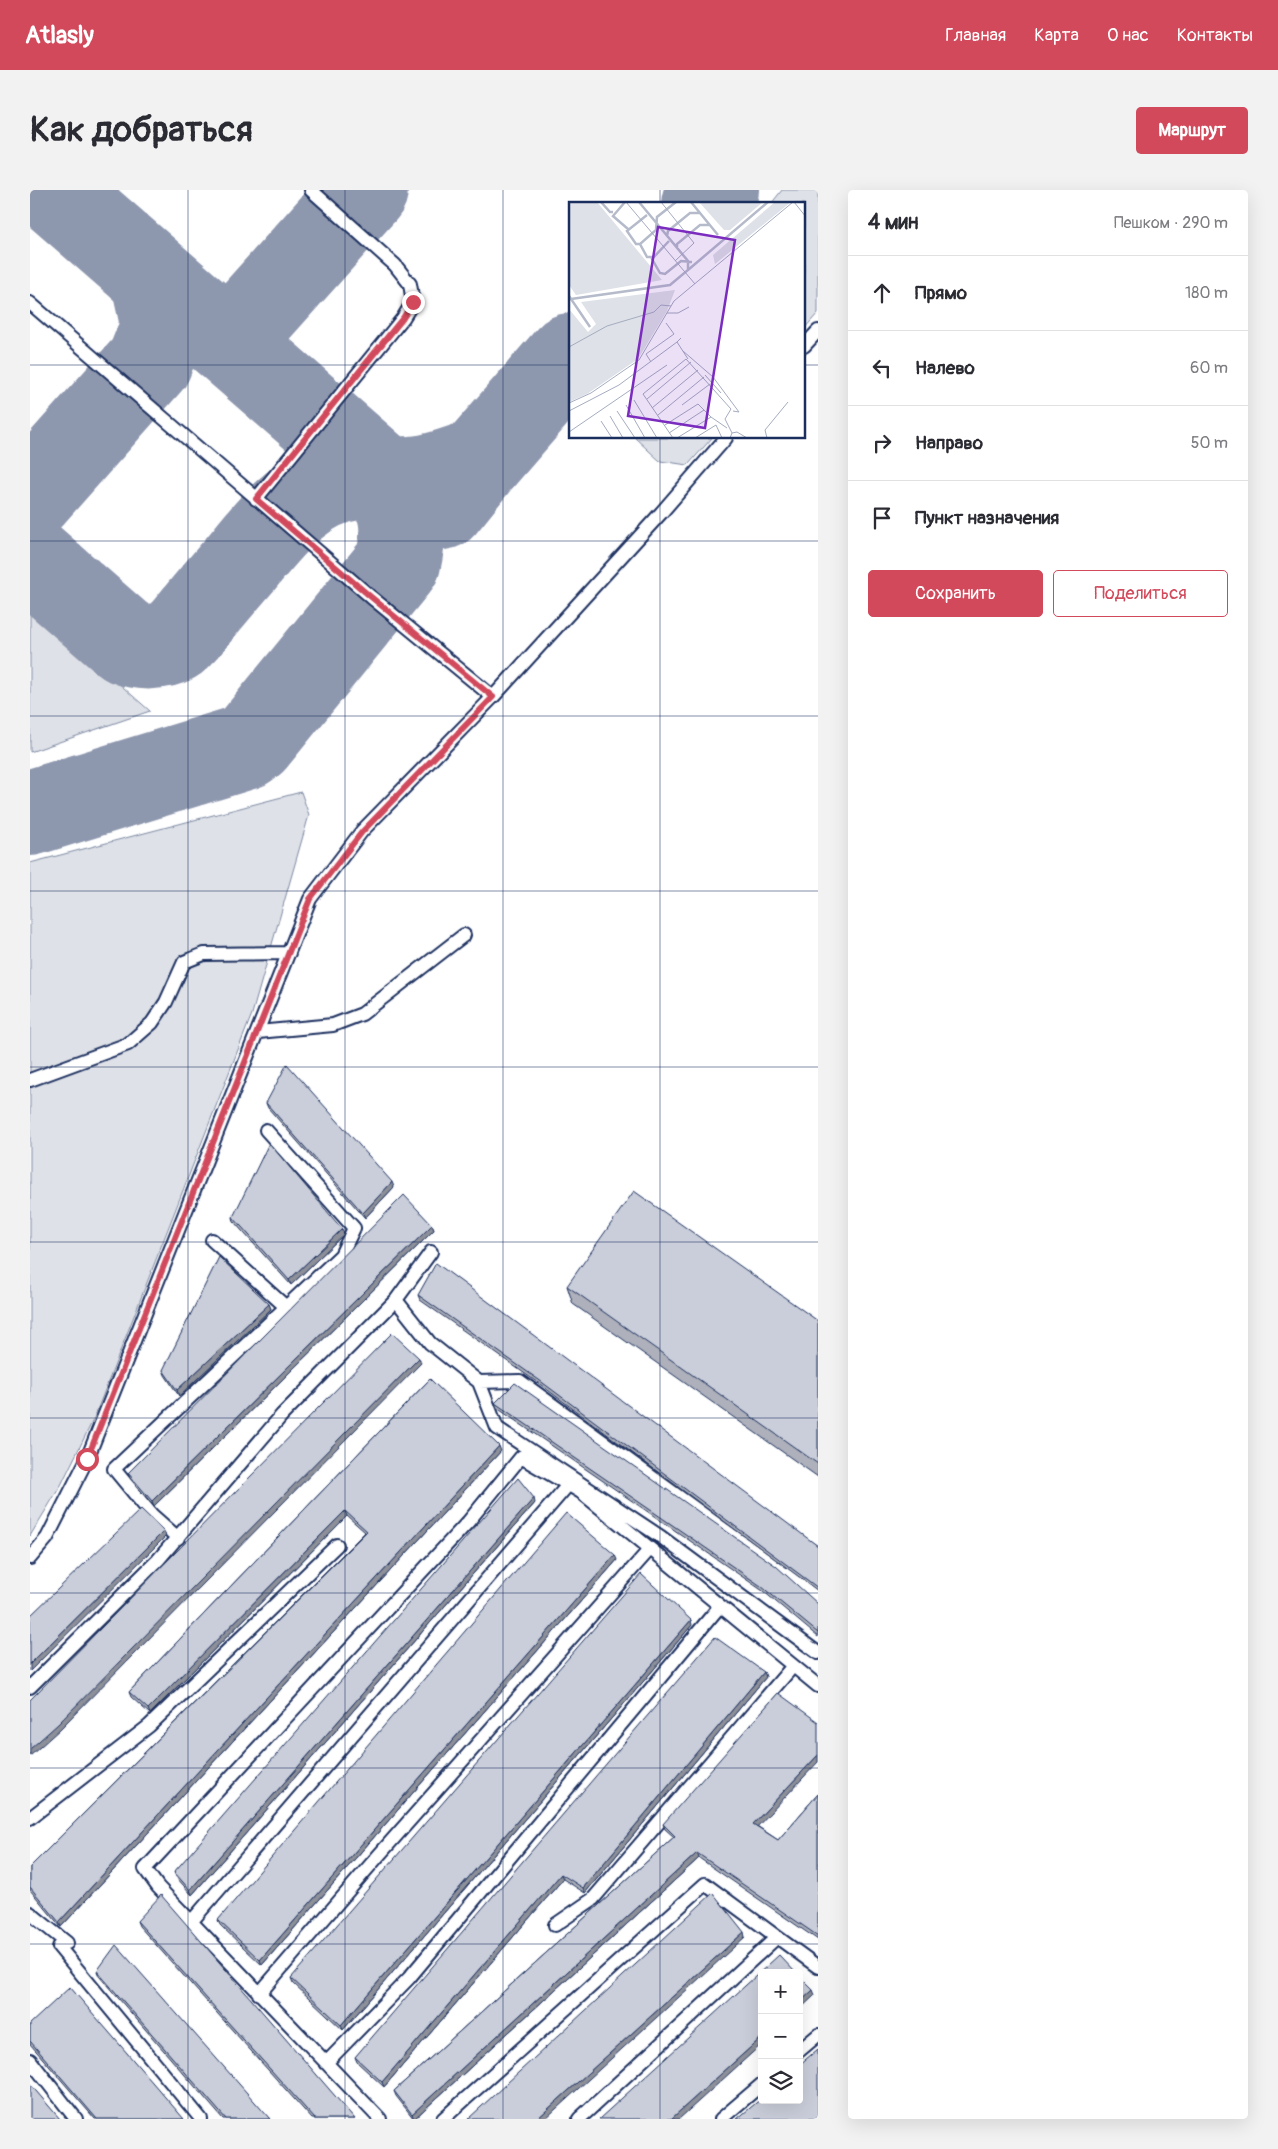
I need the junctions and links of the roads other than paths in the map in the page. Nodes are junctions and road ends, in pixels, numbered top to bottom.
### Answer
1 (311, 190) edge
2 (30, 303) edge
3 (818, 330) edge
4 (806, 344) edge
5 (725, 439) edge
6 (256, 499) junction
7 (493, 697) junction
8 (464, 935) dead end
9 (289, 953) junction
10 (258, 1032) junction
11 (30, 1080) edge
12 (266, 1130) dead end
13 (212, 1240) dead end
14 (431, 1252) dead end
15 (396, 1300) junction
16 (286, 1306) junction
17 (478, 1382) junction
18 (568, 1485) junction
19 (178, 1538) junction
20 (337, 1545) dead end
21 (650, 1549) junction
22 (30, 1558) edge
23 (818, 1598) edge
24 (720, 1606) junction
25 (818, 1653) edge
26 (793, 1666) junction
27 (818, 1686) edge
28 (30, 1687) edge
29 (30, 1818) edge
30 (30, 1913) edge
31 (191, 1922) junction
32 (555, 1925) dead end
33 (777, 1937) junction
34 (818, 1967) edge
35 (259, 1994) junction
36 (818, 2035) edge
37 (803, 2048) edge
38 (30, 2060) edge
39 (326, 2062) junction
40 (758, 2087) edge
41 (76, 2119) edge
42 (201, 2119) edge
43 (380, 2119) edge
44 (443, 2119) edge
45 (579, 2119) edge
46 (721, 2119) edge

1 - 6 lane
2 - 6 lane
3 - 4 lane
5 - 7 lane
6 - 7 lane
7 - 9 lane
8 - 10 lane
9 - 10 lane
9 - 11 lane
10 - 22 lane
12 - 16 lane
13 - 16 lane
14 - 15 lane
15 - 17 lane
15 - 19 lane
16 - 19 lane
17 - 23 lane
17 - 25 lane
18 - 21 lane
18 - 31 lane
18 - 31 lane
19 - 28 lane
20 - 29 lane
21 - 24 lane
21 - 35 lane
24 - 26 lane
24 - 39 lane
26 - 27 lane
26 - 32 lane
30 - 42 lane
31 - 35 lane
33 - 34 lane
33 - 44 lane
33 - 45 lane
35 - 39 lane
36 - 37 lane
38 - 41 lane
39 - 43 lane
40 - 46 lane

